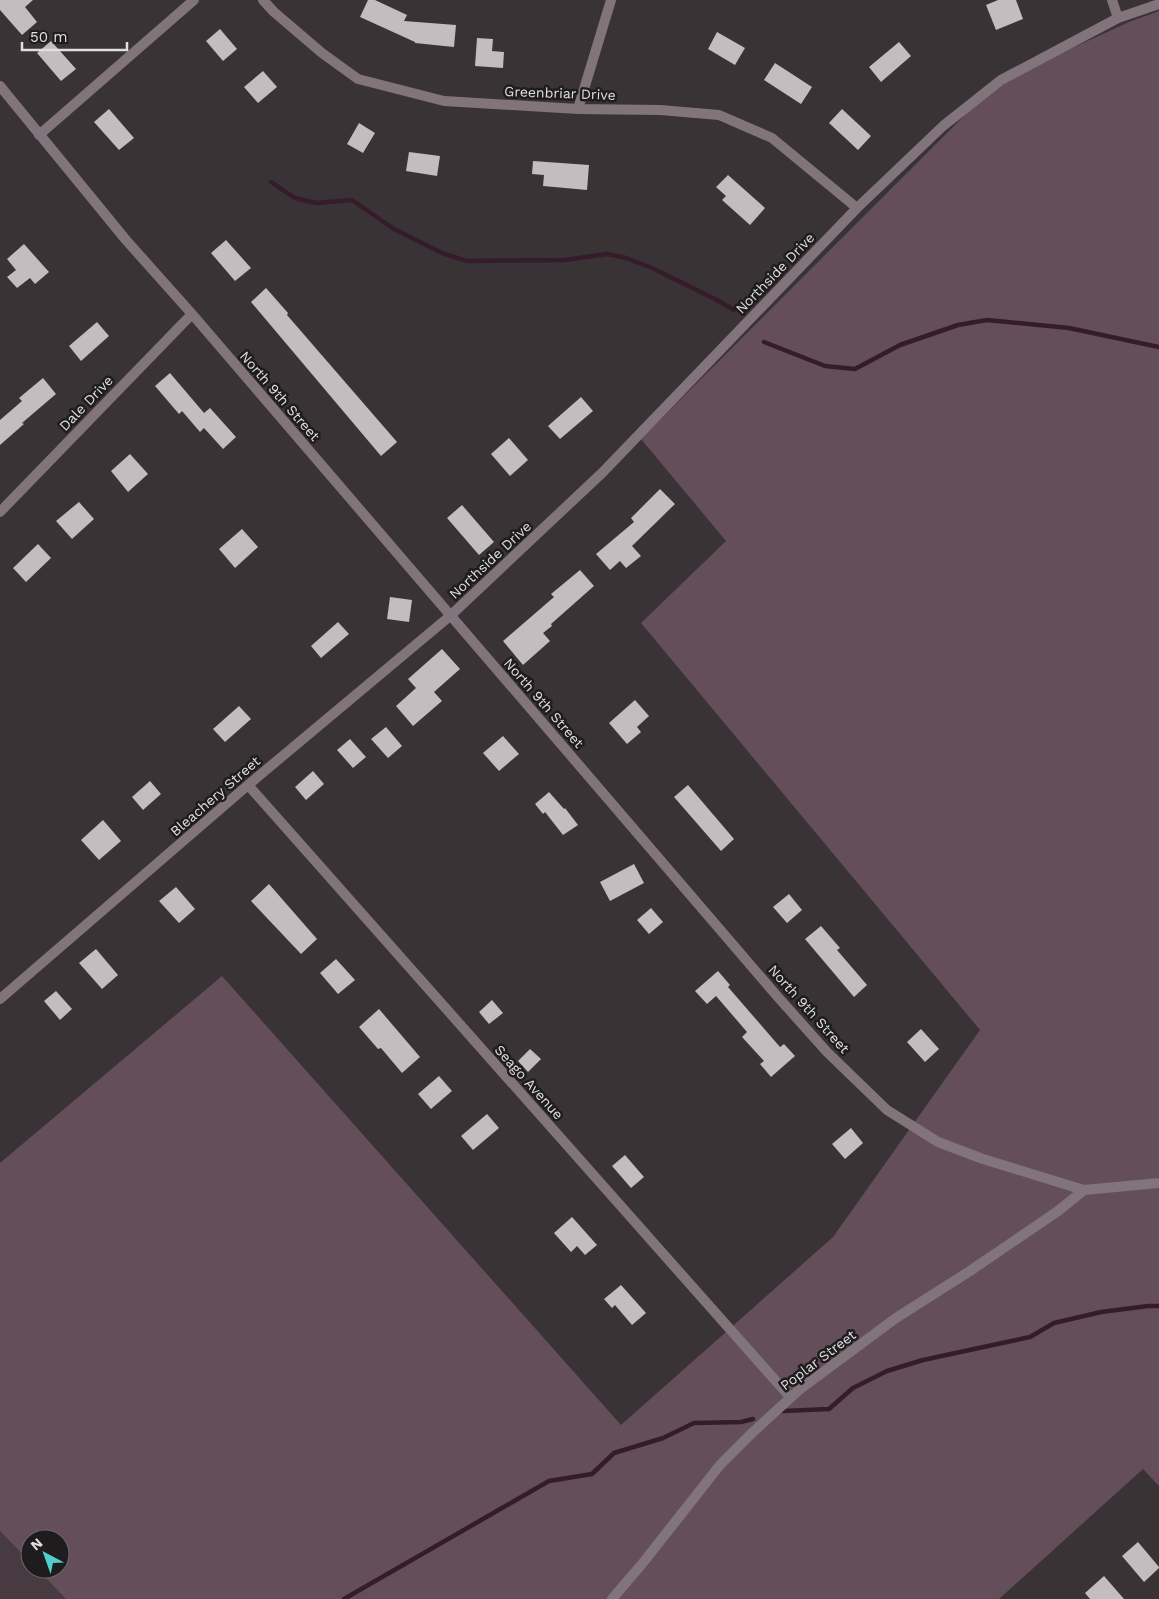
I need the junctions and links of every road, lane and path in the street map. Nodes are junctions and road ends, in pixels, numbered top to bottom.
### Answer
1 (194, 0) edge
2 (263, 0) edge
3 (611, 0) edge
4 (1112, 0) edge
5 (1159, 4) edge
6 (1118, 18) junction
7 (0, 86) edge
8 (578, 109) junction
9 (39, 135) junction
10 (857, 208) junction
11 (192, 314) junction
12 (0, 512) edge
13 (450, 616) junction
14 (248, 785) junction
15 (0, 998) edge
16 (1159, 1183) edge
17 (1084, 1190) junction
18 (790, 1397) junction
19 (612, 1599) edge

1 - 9 street
2 - 8 street, Greenbriar Drive
3 - 8 street
4 - 6 street
5 - 6 street, Northside Drive
6 - 10 street, Northside Drive
7 - 9 street, North 9th Street
8 - 10 street, Greenbriar Drive
9 - 11 street, North 9th Street
10 - 13 street, Northside Drive
11 - 12 street, Dale Drive
11 - 13 street, North 9th Street
13 - 14 street, Bleachery Street
13 - 17 street, North 9th Street
14 - 15 street, Bleachery Street
14 - 18 street, Seago Avenue
16 - 17 street, North 9th Street
17 - 18 street, Poplar Street
18 - 19 street, Poplar Street

